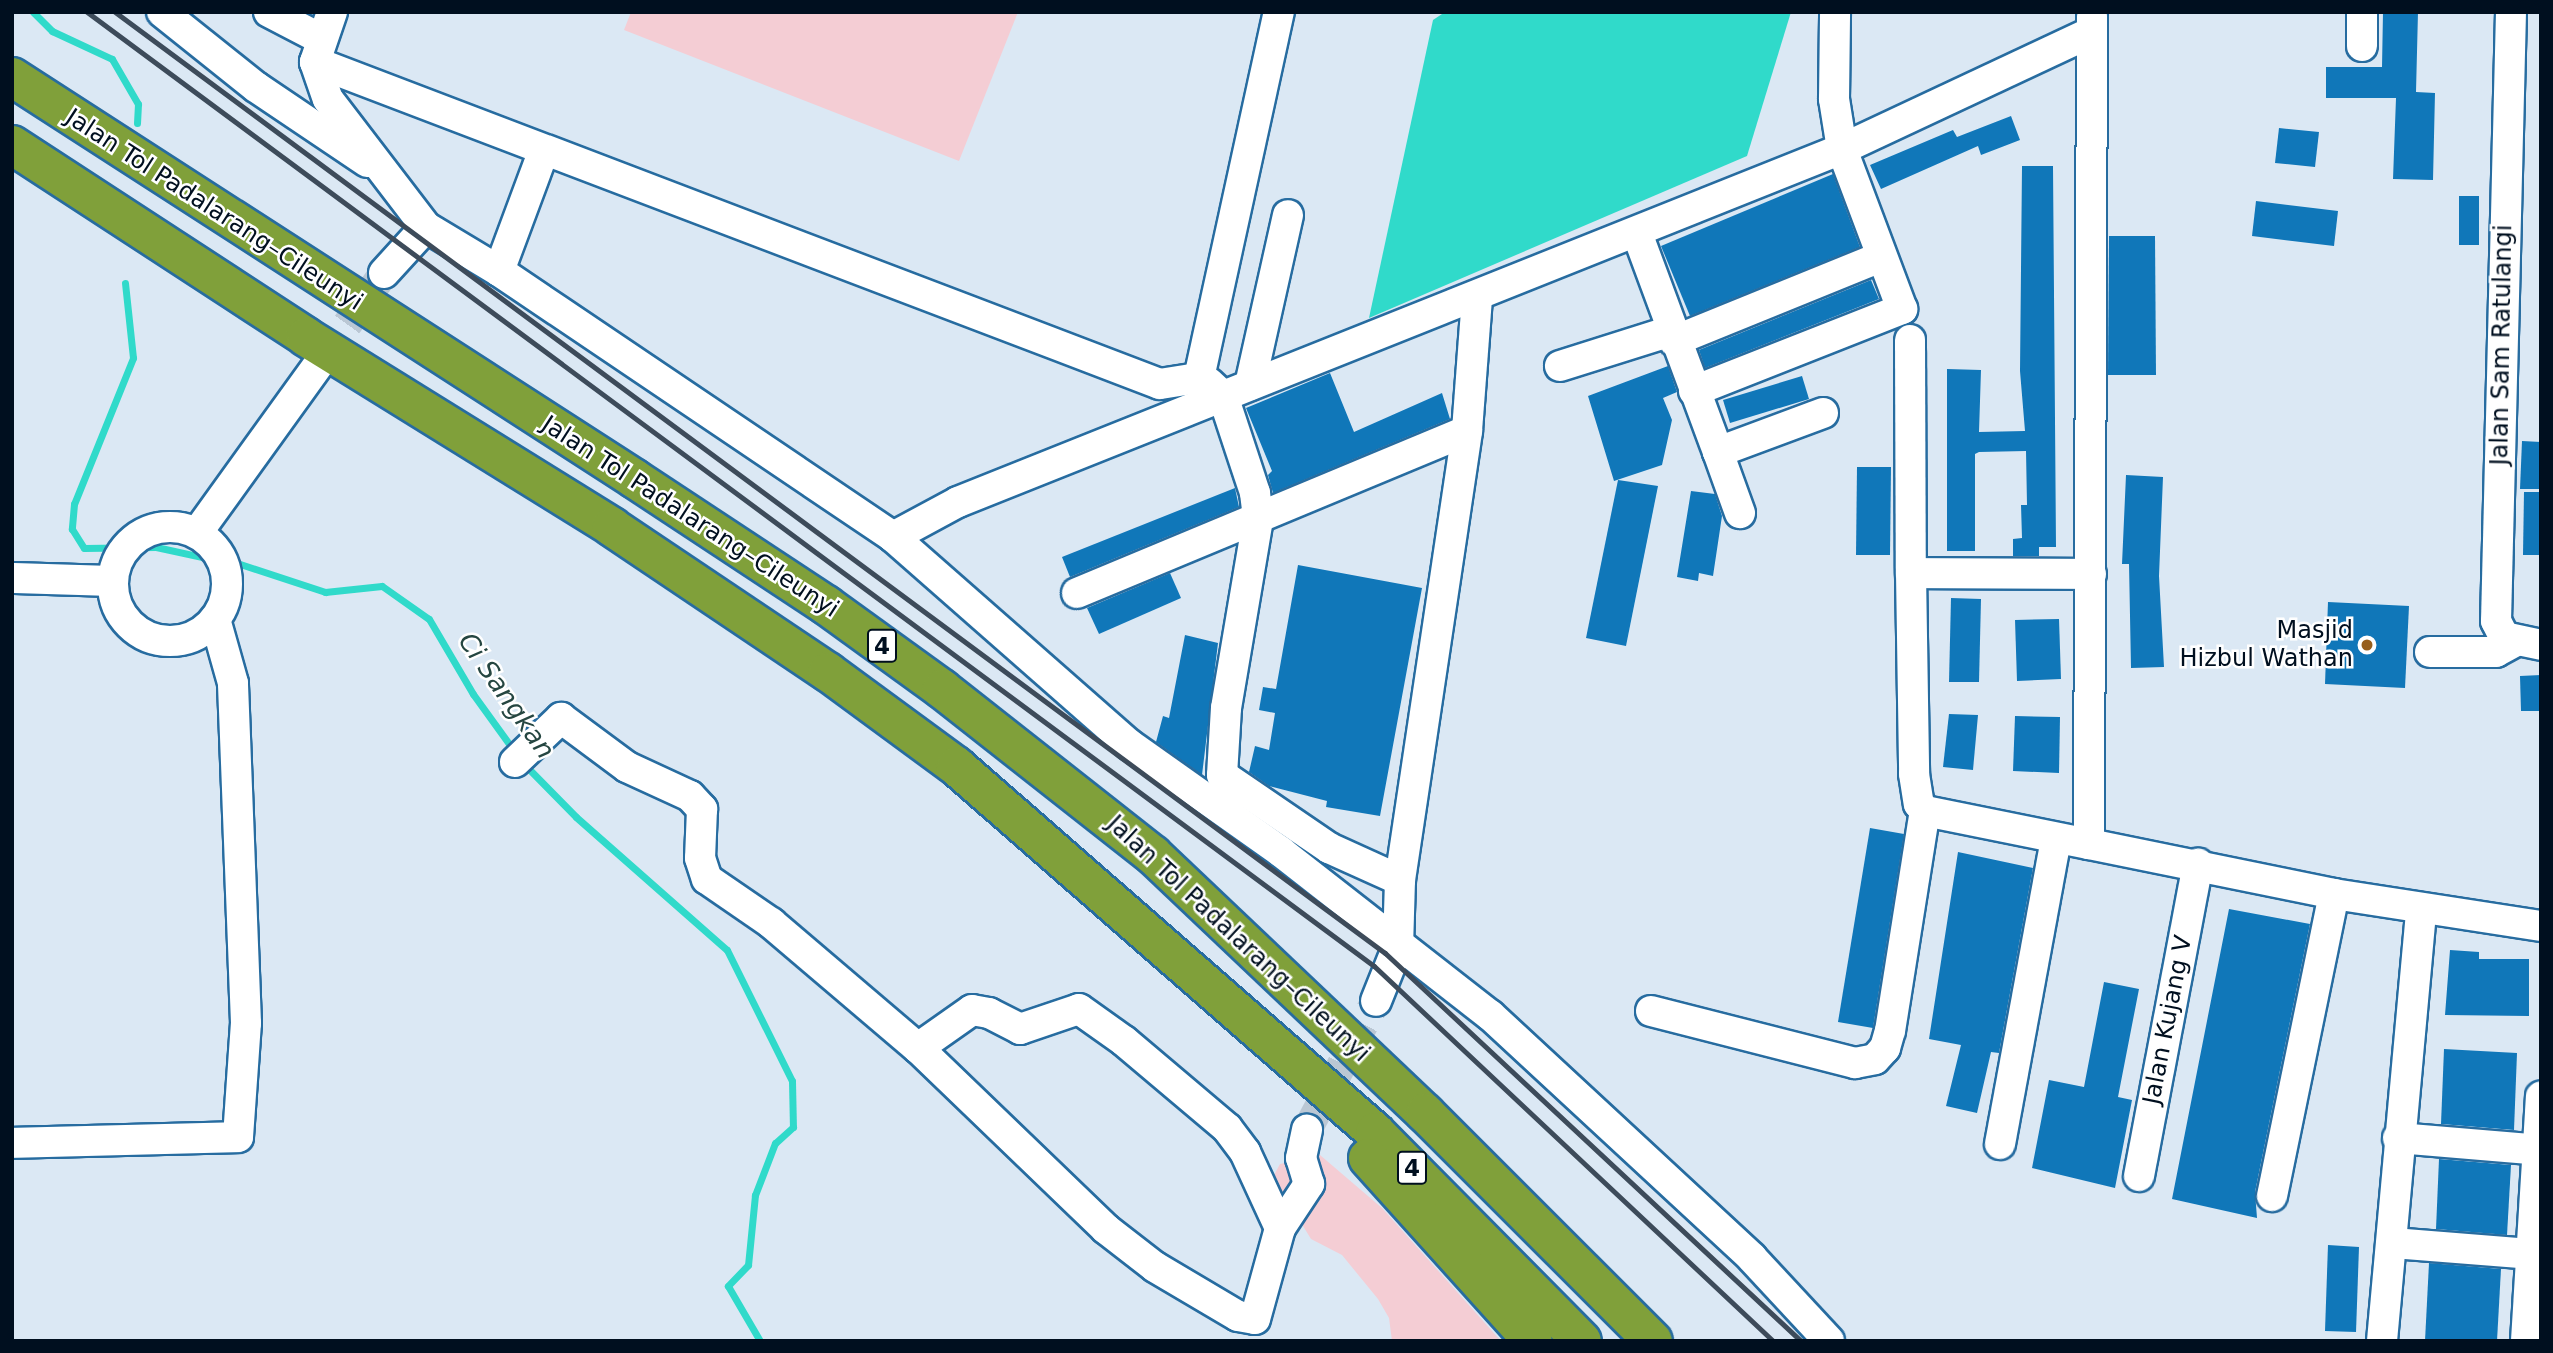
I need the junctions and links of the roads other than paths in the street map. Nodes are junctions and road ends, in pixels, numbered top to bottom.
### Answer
1 (162, 12) edge
2 (269, 12) edge
3 (1279, 12) edge
4 (1835, 12) edge
5 (2362, 12) edge
6 (2511, 12) edge
7 (2091, 23) edge
8 (323, 38) edge
9 (2362, 47) dead end
10 (12, 78) edge
11 (12, 145) edge
12 (1842, 149) junction
13 (544, 150) junction
14 (379, 170) junction
15 (1288, 215) dead end
16 (426, 227) junction
17 (1637, 233) junction
18 (1881, 257) junction
19 (499, 271) junction
20 (384, 273) tunnel mouth
21 (1477, 298) junction
22 (1672, 336) junction
23 (1910, 340) dead end
24 (321, 361) tunnel mouth
25 (1560, 366) dead end
26 (1199, 378) junction
27 (1237, 391) junction
28 (1694, 391) junction
29 (1823, 413) dead end
30 (1467, 431) junction
31 (1718, 452) junction
32 (1740, 513) dead end
33 (1258, 519) junction
34 (197, 533) junction
35 (893, 537) junction
36 (1911, 573) junction
37 (2091, 574) junction
38 (12, 578) edge
39 (113, 581) junction
40 (1077, 593) dead end
41 (215, 619) junction
42 (2527, 643) edge
43 (2430, 652) dead end
44 (520, 758) dead end
45 (1925, 811) junction
46 (2056, 839) junction
47 (2089, 844) junction
48 (2197, 864) junction
49 (1400, 880) junction
50 (2334, 894) junction
51 (2421, 909) junction
52 (2541, 926) edge
53 (1398, 946) junction
54 (1376, 1002) tunnel mouth
55 (1231, 1008) junction
56 (1651, 1011) dead end
57 (918, 1048) junction
58 (2541, 1096) edge
59 (1307, 1130) tunnel mouth
60 (2398, 1138) junction
61 (12, 1143) edge
62 (2000, 1144) dead end
63 (2539, 1150) edge
64 (2139, 1176) dead end
65 (2272, 1196) dead end
66 (1280, 1228) junction
67 (2392, 1243) junction
68 (2530, 1254) junction
69 (1253, 1330) edge
70 (1533, 1341) edge
71 (1582, 1341) edge
72 (1653, 1341) edge
73 (1829, 1341) edge
74 (2382, 1341) edge
75 (2526, 1341) edge

1 - 14 street
2 - 8 street
3 - 26 street
4 - 12 street
5 - 9 street
6 - 42 street, Jalan Sam Ratulangi
7 - 12 street
7 - 37 street
8 - 13 street
8 - 14 street
10 - 72 highway, Jalan Tol Padalarang–Cileunyi / 4
11 - 55 highway, Jalan Tol Padalarang–Cileunyi / 4
12 - 17 street
12 - 18 street
13 - 19 street
13 - 26 street
14 - 16 street
15 - 27 street
16 - 19 street
16 - 20 street
17 - 21 street
17 - 22 street
18 - 22 street
18 - 28 street
19 - 35 street
21 - 27 street
21 - 30 street
22 - 25 street
22 - 28 street
23 - 36 street
24 - 34 street
26 - 27 street
27 - 33 street
27 - 35 street
28 - 31 street
29 - 31 street
30 - 33 street
30 - 49 street
31 - 32 street
33 - 40 street
33 - 49 street
34 - 39 street
34 - 41 street
35 - 53 street
36 - 37 street
36 - 45 street
37 - 47 street
38 - 39 street
39 - 41 street
41 - 61 street
42 - 43 street
44 - 57 street
45 - 46 street
45 - 56 street
46 - 47 street
46 - 62 street
47 - 48 street
48 - 50 street
48 - 64 street, Jalan Kujang V
49 - 53 street
50 - 51 street
50 - 65 street
51 - 52 street
51 - 60 street
53 - 54 street
53 - 73 street
55 - 70 highway
55 - 71 highway, Jalan Tol Padalarang–Cileunyi / 4
57 - 66 street
57 - 69 street
58 - 63 street
59 - 66 street
60 - 63 street
60 - 67 street
63 - 68 street
66 - 69 street
67 - 68 street
67 - 74 street
68 - 75 street

